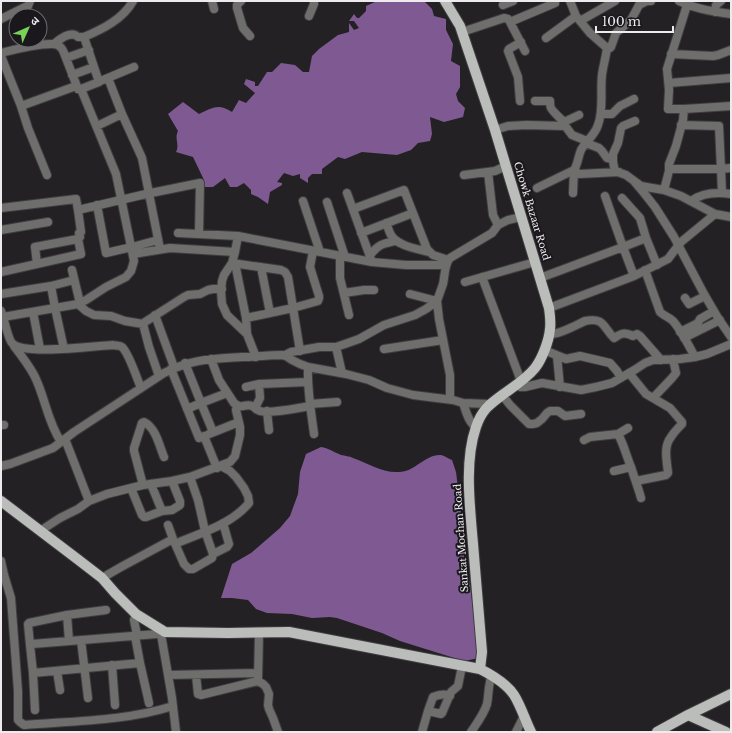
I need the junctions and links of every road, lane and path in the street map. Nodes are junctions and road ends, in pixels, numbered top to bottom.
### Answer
1 (30, 1) edge
2 (133, 1) edge
3 (241, 1) edge
4 (314, 1) edge
5 (445, 1) edge
6 (513, 1) edge
7 (554, 1) edge
8 (570, 1) edge
9 (616, 1) edge
10 (651, 1) edge
11 (679, 1) edge
12 (721, 1) edge
13 (503, 5) dead end
14 (687, 5) junction
15 (714, 12) junction
16 (731, 14) edge
17 (309, 16) dead end
18 (578, 18) junction
19 (1, 19) edge
20 (510, 22) junction
21 (462, 32) junction
22 (250, 36) dead end
23 (84, 37) junction
24 (546, 38) dead end
25 (521, 42) junction
26 (54, 44) junction
27 (607, 48) junction
28 (89, 50) junction
29 (731, 50) edge
30 (525, 51) dead end
31 (1, 53) edge
32 (672, 54) junction
33 (1, 56) edge
34 (66, 58) junction
35 (3, 66) edge
36 (94, 67) junction
37 (134, 67) dead end
38 (72, 74) junction
39 (108, 78) junction
40 (731, 78) edge
41 (99, 82) junction
42 (668, 83) junction
43 (79, 87) junction
44 (634, 99) dead end
45 (520, 101) dead end
46 (535, 101) dead end
47 (21, 106) junction
48 (731, 106) edge
49 (684, 109) junction
50 (122, 114) junction
51 (579, 114) dead end
52 (601, 114) junction
53 (635, 121) dead end
54 (563, 124) junction
55 (681, 125) junction
56 (97, 126) junction
57 (494, 130) junction
58 (587, 142) junction
59 (613, 159) junction
60 (506, 166) junction
61 (731, 168) edge
62 (721, 169) junction
63 (574, 170) junction
64 (669, 170) junction
65 (488, 172) junction
66 (619, 172) junction
67 (47, 175) dead end
68 (464, 175) dead end
69 (633, 180) junction
70 (537, 188) dead end
71 (664, 190) junction
72 (149, 193) junction
73 (347, 193) dead end
74 (573, 193) dead end
75 (722, 193) junction
76 (731, 194) edge
77 (605, 196) dead end
78 (622, 198) dead end
79 (122, 200) junction
80 (303, 201) dead end
81 (691, 201) junction
82 (327, 202) dead end
83 (97, 206) junction
84 (1, 208) edge
85 (353, 209) junction
86 (78, 210) junction
87 (413, 213) junction
88 (716, 214) junction
89 (521, 217) junction
90 (731, 217) edge
91 (48, 222) dead end
92 (386, 223) junction
93 (498, 225) junction
94 (1, 230) edge
95 (178, 233) dead end
96 (361, 233) junction
97 (199, 234) junction
98 (238, 236) junction
99 (646, 238) junction
100 (78, 239) junction
101 (158, 240) junction
102 (395, 241) junction
103 (679, 246) junction
104 (623, 247) junction
105 (160, 249) junction
106 (132, 251) junction
107 (235, 252) junction
108 (316, 252) junction
109 (429, 252) junction
110 (342, 257) junction
111 (371, 258) junction
112 (668, 259) junction
113 (685, 259) junction
114 (535, 262) junction
115 (233, 263) junction
116 (447, 263) junction
117 (37, 264) junction
118 (657, 265) junction
119 (261, 267) junction
120 (72, 270) dead end
121 (645, 270) junction
122 (1, 272) edge
123 (634, 276) junction
124 (482, 277) junction
125 (540, 278) junction
126 (74, 280) junction
127 (465, 282) dead end
128 (51, 286) junction
129 (222, 289) junction
130 (374, 290) dead end
131 (344, 293) junction
132 (1, 294) edge
133 (410, 294) dead end
134 (705, 296) junction
135 (685, 298) dead end
136 (437, 301) junction
137 (79, 303) junction
138 (55, 308) junction
139 (293, 308) junction
140 (549, 308) junction
141 (714, 311) junction
142 (33, 312) junction
143 (270, 313) junction
144 (2, 314) edge
145 (155, 315) junction
146 (349, 315) dead end
147 (246, 318) junction
148 (720, 320) junction
149 (143, 324) junction
150 (247, 334) junction
151 (549, 334) junction
152 (682, 335) junction
153 (731, 337) edge
154 (443, 340) junction
155 (731, 344) edge
156 (14, 345) junction
157 (336, 347) junction
158 (40, 349) junction
159 (64, 349) junction
160 (384, 349) dead end
161 (544, 350) junction
162 (300, 351) junction
163 (286, 356) junction
164 (557, 356) junction
165 (256, 357) junction
166 (695, 357) junction
167 (211, 359) junction
168 (674, 359) junction
169 (661, 360) junction
170 (185, 363) junction
171 (308, 366) junction
172 (172, 368) junction
173 (342, 373) junction
174 (629, 373) junction
175 (159, 376) junction
176 (621, 378) junction
177 (308, 382) junction
178 (519, 382) junction
179 (259, 384) junction
180 (246, 387) dead end
181 (560, 387) junction
182 (141, 388) junction
183 (227, 393) junction
184 (502, 395) junction
185 (654, 398) junction
186 (450, 399) junction
187 (337, 402) dead end
188 (463, 402) junction
189 (201, 403) junction
190 (237, 405) junction
191 (310, 405) junction
192 (487, 407) junction
193 (255, 408) junction
194 (187, 409) junction
195 (267, 412) junction
196 (581, 414) dead end
197 (239, 422) junction
198 (476, 427) junction
199 (628, 428) dead end
200 (269, 430) dead end
201 (213, 432) junction
202 (314, 434) dead end
203 (618, 434) junction
204 (204, 436) junction
205 (63, 440) junction
206 (584, 440) dead end
207 (164, 456) dead end
208 (233, 459) junction
209 (1, 466) edge
210 (219, 467) junction
211 (631, 467) junction
212 (614, 471) dead end
213 (190, 477) junction
214 (236, 477) junction
215 (172, 481) junction
216 (636, 481) junction
217 (147, 485) junction
218 (131, 488) junction
219 (641, 498) dead end
220 (89, 501) junction
221 (1, 502) edge
222 (162, 511) junction
223 (223, 523) junction
224 (168, 525) dead end
225 (40, 531) junction
226 (205, 532) junction
227 (174, 542) junction
228 (213, 554) junction
229 (1, 561) edge
230 (102, 578) junction
231 (106, 610) dead end
232 (136, 614) junction
233 (66, 615) junction
234 (163, 633) junction
235 (259, 633) junction
236 (136, 636) junction
237 (81, 640) junction
238 (69, 641) junction
239 (30, 645) junction
240 (140, 663) junction
241 (112, 666) junction
242 (462, 666) junction
243 (84, 668) junction
244 (480, 669) junction
245 (57, 671) junction
246 (33, 673) junction
247 (168, 675) junction
248 (196, 675) junction
249 (492, 675) junction
250 (258, 677) junction
251 (60, 690) dead end
252 (731, 694) edge
253 (450, 696) junction
254 (88, 698) dead end
255 (149, 703) dead end
256 (116, 704) dead end
257 (173, 706) junction
258 (35, 710) dead end
259 (428, 711) junction
260 (688, 715) junction
261 (524, 716) junction
262 (21, 728) edge
263 (176, 732) edge
264 (278, 732) edge
265 (422, 732) edge
266 (471, 732) edge
267 (516, 732) edge
268 (531, 732) edge
269 (657, 732) edge
270 (726, 732) edge

1 - 19 street
2 - 23 street
3 - 22 street
4 - 17 street
5 - 21 main road, Chowk Bazaar Road
6 - 13 street
7 - 20 street
8 - 18 street
9 - 18 street
10 - 27 street
11 - 14 street
12 - 15 street
14 - 15 street
14 - 32 street
15 - 16 street
18 - 24 street
18 - 27 street
20 - 21 street
20 - 25 street
21 - 57 main road, Chowk Bazaar Road
23 - 26 street
23 - 28 street
25 - 30 street
25 - 45 street
26 - 31 street
26 - 34 street
27 - 52 street
28 - 34 street
28 - 36 street
29 - 32 street
32 - 42 street
33 - 35 street
34 - 38 street
35 - 47 street
36 - 38 street
36 - 41 street
37 - 39 street
38 - 43 street
39 - 41 street
39 - 50 street
40 - 42 street
41 - 43 street
42 - 49 street
43 - 47 street
43 - 56 street
44 - 52 street
46 - 54 street
47 - 67 street
48 - 49 street
49 - 55 street
50 - 56 street
50 - 72 street
51 - 54 street
52 - 58 street
53 - 59 street
54 - 57 street
54 - 58 street
55 - 62 street
55 - 64 street
56 - 79 street
57 - 60 main road, Chowk Bazaar Road
58 - 59 street
58 - 63 street
59 - 66 street
60 - 65 street
60 - 89 main road, Chowk Bazaar Road
61 - 62 street
62 - 64 street
62 - 75 street
63 - 66 street
63 - 70 street
63 - 74 street
64 - 71 street
65 - 68 street
65 - 93 street
66 - 69 street
69 - 71 street
69 - 103 street
71 - 81 street
72 - 79 street
72 - 97 street
72 - 101 street
73 - 85 street
75 - 76 street
75 - 81 street
77 - 104 street
78 - 99 street
79 - 83 street
79 - 106 street
80 - 108 street
81 - 88 street
82 - 110 street
83 - 86 street
83 - 106 street
84 - 86 street
85 - 87 street
85 - 96 street
86 - 100 street
87 - 92 street
87 - 109 street
88 - 90 street
88 - 103 street
89 - 93 street
89 - 114 main road, Chowk Bazaar Road
91 - 94 street
92 - 96 street
92 - 102 street
93 - 116 street
95 - 97 street
96 - 111 street
97 - 98 street
98 - 107 street
98 - 108 street
99 - 104 street
99 - 118 street
100 - 117 street
100 - 117 street
101 - 105 street
101 - 106 street
102 - 109 street
102 - 111 street
103 - 112 street
103 - 113 street
104 - 123 street
104 - 125 street
105 - 106 street
105 - 107 street
106 - 137 street
107 - 115 street
108 - 110 street
108 - 139 street
109 - 116 street
110 - 111 street
110 - 131 street
111 - 116 street
112 - 113 street
112 - 118 street
113 - 134 street
114 - 124 street
114 - 125 main road, Chowk Bazaar Road
115 - 119 street
115 - 129 street
115 - 147 street
116 - 136 street
117 - 122 street
118 - 121 street
119 - 139 street
119 - 143 street
120 - 126 street
121 - 123 street
121 - 152 street
123 - 140 street
124 - 127 street
124 - 178 street
125 - 140 main road, Chowk Bazaar Road
126 - 128 street
126 - 137 street
128 - 132 street
128 - 138 street
129 - 145 street
129 - 150 street
130 - 131 street
131 - 146 street
133 - 136 street
134 - 135 street
134 - 141 street
136 - 154 street
136 - 157 street
137 - 138 street
137 - 149 street
138 - 142 street
138 - 159 street
139 - 143 street
139 - 162 street
140 - 151 main road, Chowk Bazaar Road
141 - 148 street
141 - 152 street
142 - 144 street
142 - 158 street
143 - 147 street
144 - 156 street
145 - 149 street
145 - 172 street
147 - 150 street
148 - 152 street
148 - 153 street
149 - 175 street
150 - 165 street
151 - 161 main road, Chowk Bazaar Road
151 - 169 street
152 - 166 street
154 - 160 street
154 - 186 street
155 - 166 street
156 - 158 street
156 - 205 street
157 - 162 street
157 - 173 street
158 - 159 street
159 - 182 street
161 - 164 street
161 - 178 main road, Chowk Bazaar Road
162 - 163 street
163 - 165 street
163 - 171 street
164 - 176 street
164 - 181 street
165 - 167 street
166 - 168 street
167 - 170 street
167 - 183 street
168 - 169 street
168 - 185 street
169 - 174 street
170 - 172 street
170 - 189 street
171 - 173 street
171 - 177 street
172 - 175 street
172 - 194 street
173 - 186 street
174 - 176 street
174 - 185 street
175 - 182 street
176 - 181 street
177 - 179 street
177 - 191 street
178 - 181 street
178 - 184 main road, Chowk Bazaar Road
179 - 180 street
179 - 193 street
182 - 205 street
183 - 189 street
183 - 190 street
184 - 192 main road, Chowk Bazaar Road
184 - 196 street
185 - 216 street
186 - 188 street
187 - 191 street
188 - 192 street
188 - 198 street
189 - 194 street
189 - 201 street
190 - 193 street
190 - 197 street
191 - 195 street
191 - 202 street
192 - 198 main road, Sankat Mochan Road
193 - 195 street
194 - 204 street
195 - 200 street
197 - 201 street
197 - 208 street
198 - 244 main road, Sankat Mochan Road
199 - 203 street
201 - 204 street
203 - 206 street
203 - 211 street
204 - 210 street
205 - 209 street
205 - 220 street
207 - 217 street
208 - 210 street
208 - 214 street
210 - 213 street
210 - 214 street
211 - 212 street
211 - 216 street
213 - 215 street
213 - 226 street
214 - 223 street
215 - 217 street
215 - 222 street
216 - 219 street
217 - 218 street
217 - 222 street
218 - 220 street
218 - 222 street
220 - 225 street
221 - 225 main road
223 - 226 street
223 - 228 street
224 - 227 street
225 - 230 main road
226 - 227 street
226 - 228 street
227 - 228 street
227 - 230 street
229 - 262 street
230 - 232 main road
231 - 233 street
232 - 234 main road
232 - 236 street
233 - 238 street
233 - 239 street
234 - 235 main road
234 - 236 street
234 - 247 street
235 - 242 main road
235 - 250 street
236 - 237 street
236 - 240 street
237 - 238 street
237 - 243 street
238 - 239 street
239 - 246 street
240 - 241 street
240 - 255 street
241 - 243 street
241 - 256 street
242 - 244 main road
242 - 253 street
243 - 245 street
243 - 254 street
244 - 249 main road
245 - 246 street
245 - 251 street
246 - 258 street
247 - 248 street
247 - 257 street
248 - 250 street
248 - 250 street
249 - 261 main road
249 - 266 street
250 - 264 street
252 - 260 main road
253 - 259 street
253 - 259 street
257 - 262 street
257 - 263 street
259 - 265 street
260 - 269 main road
260 - 270 main road
261 - 267 street
261 - 268 main road

